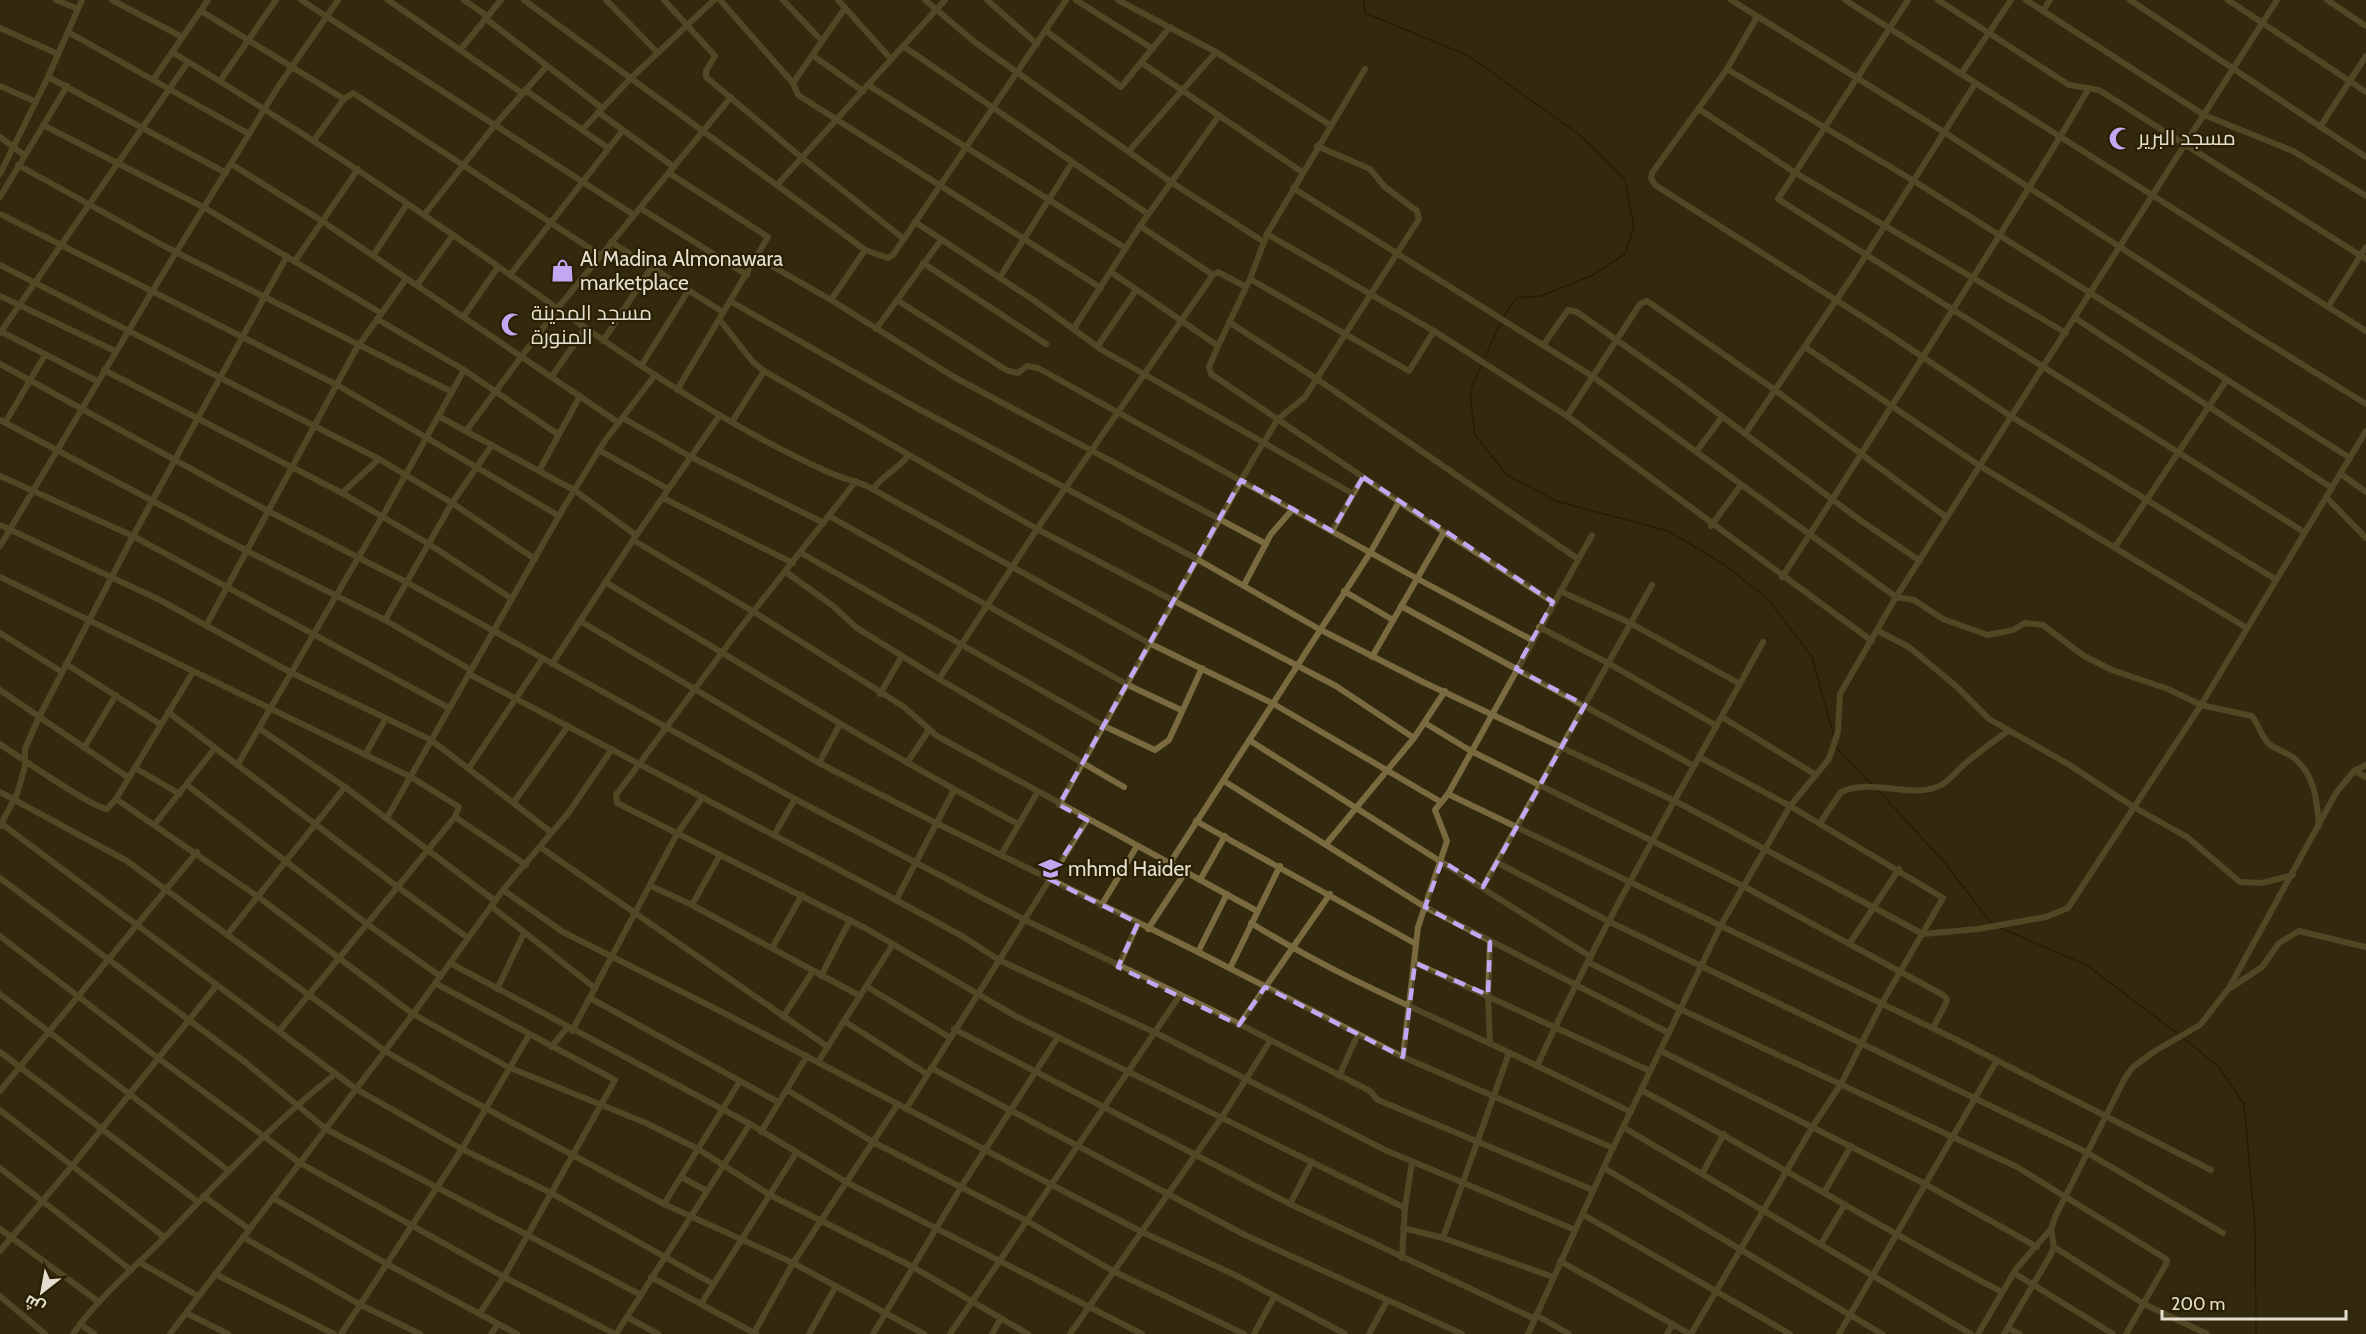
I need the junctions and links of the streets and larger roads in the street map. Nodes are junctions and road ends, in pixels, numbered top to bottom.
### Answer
1 (56, 0) edge
2 (82, 0) edge
3 (112, 0) edge
4 (207, 0) edge
5 (276, 0) edge
6 (301, 0) edge
7 (338, 0) edge
8 (388, 0) edge
9 (464, 0) edge
10 (501, 0) edge
11 (524, 0) edge
12 (606, 0) edge
13 (664, 0) edge
14 (714, 0) edge
15 (720, 0) edge
16 (783, 0) edge
17 (838, 0) edge
18 (925, 0) edge
19 (945, 0) edge
20 (987, 0) edge
21 (1066, 0) edge
22 (1076, 0) edge
23 (1118, 0) edge
24 (1845, 0) edge
25 (1908, 0) edge
26 (1938, 0) edge
27 (2011, 0) edge
28 (2026, 0) edge
29 (2050, 0) edge
30 (2130, 0) edge
31 (2146, 0) edge
32 (2228, 0) edge
33 (2277, 0) edge
34 (2327, 0) edge
35 (1736, 1) edge
36 (2141, 7) junction
37 (845, 8) junction
38 (78, 9) junction
39 (201, 11) junction
40 (935, 11) junction
41 (2043, 11) junction
42 (327, 15) junction
43 (486, 17) junction
44 (1757, 17) junction
45 (687, 25) junction
46 (2263, 25) junction
47 (2366, 26) edge
48 (1170, 27) junction
49 (0, 28) edge
50 (1889, 28) junction
51 (1046, 31) junction
52 (68, 32) junction
53 (1991, 32) junction
54 (182, 37) junction
55 (246, 40) junction
56 (822, 41) junction
57 (1037, 44) junction
58 (903, 46) junction
59 (1153, 49) junction
60 (460, 50) junction
61 (172, 52) junction
62 (1216, 52) junction
63 (658, 53) junction
64 (58, 54) junction
65 (812, 55) junction
66 (2366, 56) edge
67 (891, 59) junction
68 (188, 62) junction
69 (1142, 63) junction
70 (547, 66) junction
71 (291, 67) junction
72 (1365, 69) dead end
73 (1727, 69) junction
74 (2234, 69) junction
75 (1017, 73) junction
76 (1961, 74) junction
77 (48, 77) junction
78 (1857, 77) junction
79 (630, 79) junction
80 (153, 80) junction
81 (220, 81) junction
82 (2350, 82) junction
83 (793, 83) junction
84 (1975, 84) junction
85 (868, 85) junction
86 (0, 86) edge
87 (67, 86) junction
88 (2089, 88) junction
89 (169, 89) junction
90 (863, 91) junction
91 (1182, 91) junction
92 (524, 92) junction
93 (2366, 93) edge
94 (731, 97) junction
95 (344, 99) junction
96 (36, 102) junction
97 (265, 108) junction
98 (993, 109) junction
99 (1699, 109) junction
100 (600, 110) junction
101 (2204, 115) junction
102 (1218, 117) junction
103 (836, 122) junction
104 (43, 125) junction
105 (1330, 125) junction
106 (494, 126) junction
107 (142, 127) junction
108 (1824, 127) junction
109 (2320, 127) junction
110 (582, 130) junction
111 (623, 130) junction
112 (702, 132) junction
113 (1944, 132) junction
114 (249, 134) junction
115 (0, 137) edge
116 (2060, 139) junction
117 (314, 140) junction
118 (2183, 145) junction
119 (968, 146) junction
120 (1317, 146) junction
121 (14, 147) junction
122 (608, 148) junction
123 (1129, 151) junction
124 (24, 155) junction
125 (2366, 157) edge
126 (802, 158) junction
127 (117, 163) junction
128 (1072, 163) junction
129 (231, 164) junction
130 (18, 165) junction
131 (464, 165) junction
132 (674, 167) junction
133 (358, 169) junction
134 (1302, 172) junction
135 (1794, 172) junction
136 (226, 173) junction
137 (669, 173) junction
138 (0, 174) edge
139 (581, 181) junction
140 (1914, 181) junction
141 (1171, 182) junction
142 (777, 185) junction
143 (941, 185) junction
144 (1293, 188) junction
145 (2029, 189) junction
146 (2153, 196) junction
147 (2366, 196) edge
148 (0, 197) edge
149 (1049, 201) junction
150 (90, 203) junction
151 (407, 204) junction
152 (205, 208) junction
153 (640, 208) junction
154 (0, 214) edge
155 (1148, 214) junction
156 (424, 215) junction
157 (634, 215) junction
158 (322, 222) junction
159 (549, 222) junction
160 (915, 222) junction
161 (1140, 226) junction
162 (1884, 226) junction
163 (453, 234) junction
164 (1267, 234) junction
165 (2000, 237) junction
166 (1025, 238) junction
167 (904, 239) junction
168 (940, 240) junction
169 (611, 242) junction
170 (1264, 242) junction
171 (61, 243) junction
172 (2121, 247) junction
173 (2366, 247) edge
174 (1125, 248) junction
175 (865, 250) junction
176 (176, 252) junction
177 (1399, 254) junction
178 (1867, 254) junction
179 (287, 255) junction
180 (600, 255) junction
181 (373, 256) junction
182 (2363, 257) edge
183 (758, 258) junction
184 (295, 261) junction
185 (923, 263) junction
186 (0, 265) edge
187 (498, 267) junction
188 (651, 268) junction
189 (1111, 272) junction
190 (510, 275) junction
191 (747, 275) junction
192 (1213, 275) junction
193 (1000, 277) junction
194 (406, 279) junction
195 (1250, 279) junction
196 (1975, 279) junction
197 (35, 283) junction
198 (417, 285) junction
199 (1246, 287) junction
200 (1101, 288) junction
201 (153, 290) junction
202 (1136, 290) junction
203 (687, 291) junction
204 (2091, 294) junction
205 (1373, 295) junction
206 (0, 296) edge
207 (264, 297) junction
208 (831, 300) junction
209 (897, 300) junction
210 (730, 301) junction
211 (1836, 301) junction
212 (20, 305) junction
213 (2328, 307) junction
214 (557, 309) junction
215 (1954, 309) junction
216 (379, 316) junction
217 (464, 316) junction
218 (721, 316) junction
219 (2075, 318) junction
220 (1180, 322) junction
221 (1229, 322) junction
222 (1074, 328) junction
223 (585, 329) junction
224 (876, 329) junction
225 (128, 331) junction
226 (1434, 331) junction
227 (2366, 331) edge
228 (0, 332) edge
229 (2066, 333) junction
230 (241, 335) junction
231 (1347, 335) junction
232 (603, 341) junction
233 (1616, 341) junction
234 (1544, 344) junction
235 (359, 345) junction
236 (1046, 345) dead end
237 (1218, 346) junction
238 (1096, 347) junction
239 (1805, 347) junction
240 (115, 351) junction
241 (45, 355) junction
242 (521, 355) junction
243 (1922, 358) junction
244 (0, 364) edge
245 (641, 366) junction
246 (2043, 368) junction
247 (104, 370) junction
248 (464, 370) junction
249 (764, 371) junction
250 (655, 375) junction
251 (1142, 375) junction
252 (552, 376) junction
253 (1592, 376) junction
254 (219, 378) junction
255 (1317, 379) junction
256 (30, 381) junction
257 (97, 381) junction
258 (2226, 381) junction
259 (337, 385) junction
260 (677, 390) junction
261 (1775, 390) junction
262 (494, 391) junction
263 (452, 392) junction
264 (580, 396) junction
265 (2366, 404) edge
266 (1892, 405) junction
267 (2208, 407) junction
268 (81, 409) junction
269 (1117, 411) junction
270 (720, 416) junction
271 (1566, 416) junction
272 (440, 417) junction
273 (1722, 417) junction
274 (2012, 417) junction
275 (197, 418) junction
276 (1278, 419) junction
277 (621, 420) junction
278 (2, 422) edge
279 (732, 422) junction
280 (314, 426) junction
281 (466, 431) junction
282 (2366, 431) edge
283 (1745, 434) junction
284 (559, 435) junction
285 (428, 436) junction
286 (1264, 442) junction
287 (2359, 442) junction
288 (492, 445) junction
289 (2366, 447) edge
290 (57, 449) junction
291 (599, 450) junction
292 (1090, 451) junction
293 (1696, 452) junction
294 (2177, 454) junction
295 (908, 456) junction
296 (1861, 456) junction
297 (691, 457) junction
298 (2350, 458) junction
299 (379, 459) junction
300 (175, 461) junction
301 (478, 466) junction
302 (1980, 466) junction
303 (292, 467) junction
304 (539, 471) junction
305 (406, 474) junction
306 (2341, 474) junction
307 (0, 476) edge
308 (1363, 477) junction
309 (1241, 480) junction
310 (856, 482) junction
311 (1741, 485) junction
312 (2332, 488) junction
313 (669, 489) junction
314 (873, 489) junction
315 (574, 490) junction
316 (1064, 490) junction
317 (32, 491) junction
318 (2366, 492) edge
319 (342, 493) junction
320 (1353, 494) junction
321 (2326, 497) junction
322 (663, 498) junction
323 (1834, 500) junction
324 (153, 501) junction
325 (1399, 501) junction
326 (2146, 501) junction
327 (452, 503) junction
328 (1293, 509) junction
329 (268, 511) junction
330 (383, 516) junction
331 (559, 516) junction
332 (829, 516) junction
333 (1946, 518) junction
334 (1217, 519) junction
335 (824, 523) junction
336 (0, 525) edge
337 (1711, 526) junction
338 (1037, 529) junction
339 (10, 530) junction
340 (1332, 531) junction
341 (1444, 532) junction
342 (2304, 532) junction
343 (1592, 535) dead end
344 (133, 536) junction
345 (1809, 536) junction
346 (634, 538) junction
347 (2366, 538) edge
348 (429, 544) junction
349 (1266, 544) junction
350 (0, 546) edge
351 (2115, 547) junction
352 (247, 551) junction
353 (801, 553) junction
354 (1370, 553) junction
355 (358, 558) junction
356 (1195, 558) junction
357 (535, 559) junction
358 (1578, 559) junction
359 (1920, 561) junction
360 (793, 563) junction
361 (1012, 565) junction
362 (786, 572) junction
363 (0, 577) edge
364 (112, 577) junction
365 (1782, 577) junction
366 (1416, 578) junction
367 (2275, 579) junction
368 (406, 582) junction
369 (605, 582) junction
370 (1244, 585) junction
371 (1652, 585) dead end
372 (227, 586) junction
373 (1344, 591) junction
374 (1560, 591) junction
375 (336, 596) junction
376 (1896, 597) junction
377 (512, 599) junction
378 (1172, 601) junction
379 (1553, 602) junction
380 (987, 606) junction
381 (1401, 606) junction
382 (754, 612) junction
383 (89, 620) junction
384 (385, 620) junction
385 (1393, 620) junction
386 (580, 621) junction
387 (1630, 623) junction
388 (206, 626) junction
389 (1539, 627) junction
390 (2247, 628) junction
391 (1319, 629) junction
392 (1878, 631) junction
393 (494, 632) junction
394 (0, 633) edge
395 (315, 634) junction
396 (1532, 640) junction
397 (1763, 642) dead end
398 (1872, 642) junction
399 (1149, 643) junction
400 (962, 645) junction
401 (723, 653) junction
402 (902, 656) junction
403 (1372, 657) junction
404 (543, 658) junction
405 (1608, 663) junction
406 (66, 664) junction
407 (552, 664) junction
408 (1295, 664) junction
409 (1202, 668) junction
410 (1516, 669) junction
411 (62, 672) junction
412 (193, 672) junction
413 (470, 672) junction
414 (292, 673) junction
415 (939, 679) junction
416 (1740, 684) junction
417 (1128, 685) junction
418 (0, 690) edge
419 (696, 690) junction
420 (1445, 691) junction
421 (880, 694) junction
422 (116, 695) junction
423 (518, 698) junction
424 (1272, 703) junction
425 (1585, 705) junction
426 (2201, 705) junction
427 (449, 708) junction
428 (271, 710) junction
429 (1181, 710) junction
430 (168, 712) junction
431 (1492, 713) junction
432 (39, 717) junction
433 (1722, 717) junction
434 (386, 718) junction
435 (1425, 723) junction
436 (160, 724) junction
437 (840, 724) junction
438 (568, 726) junction
439 (1104, 726) junction
440 (1717, 726) junction
441 (260, 729) junction
442 (667, 729) junction
443 (929, 730) junction
444 (2008, 731) junction
445 (1414, 738) junction
446 (431, 740) junction
447 (1250, 740) junction
448 (0, 744) edge
449 (1562, 747) junction
450 (84, 748) junction
451 (215, 748) junction
452 (612, 749) junction
453 (1471, 751) junction
454 (365, 755) junction
455 (1699, 757) junction
456 (26, 761) junction
457 (819, 763) junction
458 (907, 763) junction
459 (238, 764) junction
460 (640, 764) junction
461 (1082, 765) junction
462 (2366, 765) edge
463 (1694, 766) junction
464 (135, 768) junction
465 (469, 768) junction
466 (1389, 770) junction
467 (2354, 771) junction
468 (1816, 775) junction
469 (411, 777) junction
470 (2366, 777) edge
471 (129, 778) junction
472 (1224, 781) junction
473 (187, 784) junction
474 (345, 787) junction
475 (1124, 787) dead end
476 (1540, 787) junction
477 (954, 790) junction
478 (0, 792) edge
479 (1037, 793) junction
480 (180, 794) junction
481 (1448, 794) junction
482 (702, 798) junction
483 (795, 799) junction
484 (14, 800) junction
485 (116, 800) junction
486 (1675, 801) junction
487 (514, 802) junction
488 (1441, 802) junction
489 (1059, 805) junction
490 (1790, 806) junction
491 (2132, 806) junction
492 (1358, 807) junction
493 (455, 817) junction
494 (387, 818) junction
495 (1088, 820) junction
496 (1196, 821) junction
497 (315, 823) junction
498 (1820, 823) junction
499 (155, 824) junction
500 (938, 824) junction
501 (1018, 824) junction
502 (1, 825) edge
503 (1519, 826) junction
504 (2319, 826) junction
505 (551, 832) junction
506 (677, 834) junction
507 (774, 835) junction
508 (1225, 836) junction
509 (1327, 843) junction
510 (1653, 843) junction
511 (1137, 846) junction
512 (540, 847) junction
513 (1764, 848) junction
514 (429, 850) junction
515 (196, 852) junction
516 (720, 855) junction
517 (1001, 855) junction
518 (285, 860) junction
519 (1442, 861) junction
520 (916, 862) junction
521 (1170, 863) junction
522 (1497, 863) junction
523 (526, 865) junction
524 (1280, 866) junction
525 (1899, 869) junction
526 (1186, 872) junction
527 (2293, 875) junction
528 (0, 878) edge
529 (1049, 879) junction
530 (1200, 880) junction
531 (1631, 881) junction
532 (651, 886) junction
533 (1743, 886) junction
534 (1483, 887) junction
535 (399, 888) junction
536 (166, 890) junction
537 (503, 890) junction
538 (1227, 894) junction
539 (1330, 894) junction
540 (802, 895) junction
541 (257, 896) junction
542 (896, 900) junction
543 (493, 903) junction
544 (692, 905) junction
545 (1101, 906) junction
546 (1425, 906) junction
547 (1875, 907) junction
548 (1257, 911) junction
549 (635, 915) junction
550 (850, 920) junction
551 (1025, 920) junction
552 (1610, 922) junction
553 (1138, 923) junction
554 (1251, 923) junction
555 (138, 924) junction
556 (367, 924) junction
557 (1721, 925) junction
558 (1148, 929) junction
559 (524, 933) junction
560 (1923, 934) junction
561 (227, 935) junction
562 (0, 936) edge
563 (468, 938) junction
564 (1490, 942) junction
565 (893, 944) junction
566 (1416, 944) junction
567 (1850, 944) junction
568 (2366, 947) edge
569 (772, 948) junction
570 (1292, 949) junction
571 (1198, 952) junction
572 (612, 956) junction
573 (108, 960) junction
574 (337, 960) junction
575 (999, 960) junction
576 (1590, 960) junction
577 (450, 963) junction
578 (1415, 963) junction
579 (1702, 965) junction
580 (1118, 967) junction
581 (1230, 968) junction
582 (1901, 970) junction
583 (813, 971) junction
584 (440, 976) junction
585 (821, 976) junction
586 (435, 983) junction
587 (217, 985) junction
588 (1576, 985) junction
589 (866, 986) junction
590 (1265, 987) junction
591 (595, 988) junction
592 (2229, 988) junction
593 (497, 989) junction
594 (0, 994) edge
595 (977, 994) junction
596 (1180, 995) junction
597 (1488, 995) junction
598 (78, 996) junction
599 (309, 996) junction
600 (860, 996) junction
601 (590, 998) junction
602 (1882, 1003) junction
603 (1410, 1008) junction
604 (1680, 1009) junction
605 (413, 1014) junction
606 (783, 1017) junction
607 (189, 1020) junction
608 (844, 1021) junction
609 (1239, 1025) junction
610 (1555, 1026) junction
611 (1934, 1028) junction
612 (569, 1029) junction
613 (954, 1029) junction
614 (50, 1031) junction
615 (279, 1031) junction
616 (1156, 1033) junction
617 (1358, 1034) junction
618 (1669, 1034) junction
619 (529, 1035) junction
620 (1058, 1036) junction
621 (949, 1038) junction
622 (1270, 1041) junction
623 (1863, 1043) junction
624 (1490, 1044) junction
625 (551, 1047) junction
626 (828, 1047) junction
627 (385, 1051) junction
628 (1660, 1051) junction
629 (0, 1052) edge
630 (1509, 1053) junction
631 (807, 1056) junction
632 (158, 1058) junction
633 (1403, 1058) junction
634 (1997, 1060) junction
635 (818, 1062) junction
636 (1537, 1066) junction
637 (20, 1067) junction
638 (508, 1067) junction
639 (929, 1071) junction
640 (1035, 1071) junction
641 (1130, 1071) junction
642 (1650, 1071) junction
643 (334, 1074) junction
644 (1339, 1076) junction
645 (1246, 1079) junction
646 (740, 1081) junction
647 (1841, 1084) junction
648 (356, 1089) junction
649 (0, 1090) edge
650 (787, 1090) junction
651 (1641, 1090) junction
652 (131, 1092) junction
653 (1974, 1096) junction
654 (1492, 1097) junction
655 (778, 1102) junction
656 (297, 1104) junction
657 (898, 1104) junction
658 (600, 1106) junction
659 (486, 1108) junction
660 (1105, 1108) junction
661 (906, 1109) junction
662 (1011, 1109) junction
663 (0, 1110) edge
664 (723, 1110) junction
665 (1630, 1112) junction
666 (2106, 1115) junction
667 (1222, 1116) junction
668 (750, 1125) junction
669 (1813, 1126) junction
670 (1623, 1127) junction
671 (102, 1129) junction
672 (326, 1129) junction
673 (761, 1132) junction
674 (1724, 1134) junction
675 (264, 1137) junction
676 (1953, 1137) junction
677 (1478, 1139) junction
678 (873, 1142) junction
679 (1080, 1146) junction
680 (1851, 1146) junction
681 (1613, 1148) junction
682 (462, 1149) junction
683 (698, 1149) junction
684 (984, 1149) junction
685 (2086, 1152) junction
686 (796, 1153) junction
687 (572, 1154) junction
688 (1195, 1154) junction
689 (1312, 1162) junction
690 (1412, 1162) junction
691 (300, 1163) junction
692 (724, 1164) junction
693 (72, 1166) junction
694 (0, 1168) edge
695 (1604, 1168) junction
696 (2211, 1170) dead end
697 (229, 1171) junction
698 (1787, 1171) junction
699 (1702, 1174) junction
700 (681, 1177) junction
701 (846, 1182) junction
702 (1053, 1183) junction
703 (1462, 1183) junction
704 (1926, 1184) junction
705 (961, 1187) junction
706 (436, 1188) junction
707 (1593, 1190) junction
708 (707, 1191) junction
709 (1825, 1191) junction
710 (1167, 1192) junction
711 (551, 1193) junction
712 (2065, 1194) junction
713 (770, 1195) junction
714 (273, 1198) junction
715 (200, 1199) junction
716 (43, 1201) junction
717 (664, 1204) junction
718 (1290, 1204) junction
719 (1845, 1204) junction
720 (1404, 1208) junction
721 (1764, 1211) junction
722 (1582, 1214) junction
723 (691, 1217) junction
724 (821, 1221) junction
725 (1027, 1221) junction
726 (411, 1225) junction
727 (937, 1227) junction
728 (1403, 1228) junction
729 (0, 1229) edge
730 (249, 1229) junction
731 (2051, 1229) junction
732 (1575, 1230) junction
733 (1140, 1231) junction
734 (2223, 1233) dead end
735 (528, 1234) junction
736 (1895, 1235) junction
737 (11, 1237) junction
738 (164, 1237) junction
739 (243, 1237) junction
740 (1443, 1238) junction
741 (742, 1240) junction
742 (1821, 1244) junction
743 (2037, 1247) junction
744 (2054, 1247) junction
745 (1741, 1250) junction
746 (0, 1251) edge
747 (663, 1258) junction
748 (1402, 1258) junction
749 (1000, 1260) junction
750 (1560, 1261) junction
751 (139, 1262) junction
752 (385, 1263) junction
753 (793, 1263) junction
754 (913, 1267) junction
755 (131, 1270) junction
756 (1113, 1271) junction
757 (2014, 1273) junction
758 (215, 1274) junction
759 (1873, 1274) junction
760 (504, 1277) junction
761 (651, 1277) junction
762 (1553, 1277) junction
763 (713, 1284) junction
764 (2033, 1284) junction
765 (836, 1286) junction
766 (1717, 1291) junction
767 (2002, 1292) junction
768 (641, 1295) junction
769 (0, 1296) edge
770 (198, 1296) junction
771 (1274, 1297) junction
772 (971, 1301) junction
773 (1387, 1301) junction
774 (99, 1302) junction
775 (359, 1304) junction
776 (701, 1304) junction
777 (2144, 1304) junction
778 (1089, 1308) junction
779 (186, 1313) junction
780 (480, 1313) junction
781 (885, 1314) junction
782 (1851, 1315) junction
783 (627, 1317) junction
784 (1535, 1317) junction
785 (1001, 1318) junction
786 (80, 1324) junction
787 (498, 1324) junction
788 (1673, 1324) junction
789 (2006, 1331) edge
790 (755, 1333) edge
791 (45, 1334) edge
792 (73, 1334) edge
793 (94, 1334) edge
794 (170, 1334) edge
795 (228, 1334) edge
796 (334, 1334) edge
797 (341, 1334) edge
798 (420, 1334) edge
799 (491, 1334) edge
800 (517, 1334) edge
801 (616, 1334) edge
802 (658, 1334) edge
803 (809, 1334) edge
804 (873, 1334) edge
805 (924, 1334) edge
806 (950, 1334) edge
807 (992, 1334) edge
808 (1028, 1334) edge
809 (1070, 1334) edge
810 (1142, 1334) edge
811 (1244, 1334) edge
812 (1254, 1334) edge
813 (1345, 1334) edge
814 (1369, 1334) edge
815 (1462, 1334) edge
816 (1528, 1334) edge
817 (1569, 1334) edge
818 (1667, 1334) edge
819 (1691, 1334) edge
820 (1790, 1334) edge
821 (1839, 1334) edge
822 (1882, 1334) edge
823 (1971, 1334) edge
824 (1978, 1334) edge
825 (2019, 1334) edge
826 (2113, 1334) edge
827 (2126, 1334) edge
828 (2207, 1334) edge

1 - 38 street
2 - 38 street
3 - 54 street
4 - 39 street
5 - 55 street
6 - 42 street
7 - 42 street
8 - 60 street
9 - 43 street
10 - 43 street
11 - 79 street
12 - 63 street
13 - 45 street
14 - 45 street
15 - 83 street
16 - 56 street
17 - 37 street
18 - 40 street
19 - 40 street
20 - 57 street
21 - 51 street
22 - 59 street
23 - 48 street
24 - 50 street
25 - 50 street
26 - 53 street
27 - 53 street
28 - 41 street
29 - 41 street
30 - 36 street
31 - 36 street
32 - 46 street
33 - 46 street
34 - 47 street
35 - 44 street
36 - 74 street
37 - 56 street
37 - 67 street
38 - 52 street
39 - 54 street
39 - 55 street
40 - 58 street
40 - 75 street
41 - 101 street
42 - 71 street
42 - 106 street
43 - 60 street
43 - 70 street
44 - 73 street
44 - 78 street
45 - 63 street
45 - 94 street
46 - 74 street
46 - 82 street
48 - 59 street
48 - 62 street
49 - 64 street
50 - 76 street
50 - 78 street
51 - 57 street
51 - 69 street
52 - 64 street
52 - 80 street
53 - 76 street
53 - 88 street
54 - 61 street
55 - 71 street
55 - 81 street
56 - 65 street
57 - 75 street
58 - 67 street
58 - 98 street
59 - 69 street
60 - 92 street
61 - 68 street
61 - 80 street
62 - 91 street
62 - 105 street
63 - 79 street
64 - 77 street
65 - 83 street
65 - 90 street
66 - 82 street
67 - 85 street
68 - 81 street
68 - 89 street
69 - 91 street
70 - 92 street
70 - 100 street
71 - 95 street
71 - 97 street
72 - 105 street
73 - 99 street
73 - 108 street
74 - 101 street
74 - 109 street
75 - 98 street
75 - 123 street
76 - 84 street
77 - 87 street
77 - 96 street
78 - 108 street
78 - 113 street
79 - 100 street
79 - 112 street
80 - 89 street
81 - 97 street
82 - 93 street
82 - 109 street
83 - 103 street
84 - 113 street
84 - 116 street
85 - 90 street
85 - 119 street
86 - 96 street
87 - 104 street
87 - 107 street
88 - 116 street
88 - 118 street
89 - 107 street
89 - 114 street
90 - 103 street
91 - 102 street
91 - 123 street
92 - 106 street
92 - 110 street
94 - 112 street
94 - 126 street
95 - 117 street
95 - 131 street
96 - 121 street
97 - 114 street
97 - 117 street
98 - 119 street
98 - 128 street
99 - 135 street
99 - 211 street
100 - 110 street
100 - 111 street
101 - 118 street
101 - 147 street
102 - 134 street
102 - 141 street
103 - 126 street
103 - 143 street
104 - 124 street
104 - 127 street
105 - 120 street
106 - 131 street
106 - 139 street
107 - 127 street
107 - 136 street
108 - 135 street
108 - 140 street
109 - 125 street
110 - 122 street
111 - 122 street
111 - 132 street
112 - 132 street
112 - 142 street
113 - 140 street
113 - 145 street
114 - 129 street
115 - 121 street
116 - 145 street
116 - 146 street
117 - 133 street
118 - 146 street
118 - 182 street
119 - 143 street
119 - 149 street
120 - 134 street
120 - 177 street
121 - 124 street
121 - 138 street
122 - 139 street
123 - 141 street
124 - 130 street
126 - 142 street
126 - 167 street
127 - 150 street
127 - 152 street
128 - 149 street
128 - 155 street
129 - 136 street
129 - 158 street
130 - 148 street
130 - 150 street
131 - 156 street
131 - 159 street
132 - 137 street
133 - 151 street
133 - 158 street
134 - 144 street
135 - 162 street
135 - 178 street
136 - 152 street
137 - 153 street
137 - 183 street
139 - 157 street
139 - 159 street
140 - 162 street
140 - 165 street
141 - 155 street
141 - 170 street
142 - 175 street
143 - 160 street
143 - 166 street
144 - 164 street
144 - 177 street
145 - 165 street
145 - 172 street
146 - 172 street
146 - 213 street
149 - 166 street
149 - 174 street
150 - 171 street
150 - 176 street
151 - 156 street
151 - 181 street
152 - 176 street
152 - 179 street
153 - 157 street
153 - 191 street
154 - 171 street
155 - 161 street
156 - 163 street
157 - 169 street
158 - 181 street
158 - 184 street
159 - 180 street
159 - 190 street
160 - 167 street
160 - 168 street
161 - 174 street
161 - 192 street
162 - 178 street
162 - 196 street
163 - 187 street
163 - 198 street
164 - 170 street
164 - 205 street
165 - 196 street
165 - 204 street
166 - 193 street
166 - 200 street
167 - 175 street
168 - 185 street
168 - 193 street
169 - 180 street
169 - 188 street
170 - 195 street
171 - 197 street
171 - 201 street
172 - 204 street
172 - 265 street
173 - 182 street
174 - 189 street
175 - 208 street
176 - 201 street
176 - 207 street
177 - 205 street
177 - 234 street
178 - 211 street
178 - 215 street
179 - 184 street
179 - 207 street
180 - 214 street
181 - 194 street
182 - 213 street
183 - 191 street
183 - 208 street
184 - 216 street
185 - 209 street
185 - 236 street
186 - 197 street
187 - 190 street
187 - 217 street
188 - 203 street
188 - 232 street
189 - 200 street
189 - 202 street
190 - 214 street
191 - 210 street
192 - 199 street
192 - 220 street
193 - 222 street
194 - 198 street
194 - 216 street
195 - 199 street
195 - 231 street
196 - 215 street
196 - 229 street
197 - 212 street
197 - 225 street
198 - 217 street
199 - 221 street
200 - 222 street
201 - 225 street
201 - 230 street
202 - 220 street
202 - 238 street
203 - 218 street
203 - 245 street
204 - 219 street
204 - 258 street
205 - 226 street
205 - 231 street
206 - 212 street
207 - 230 street
207 - 235 street
208 - 224 street
209 - 224 street
209 - 269 street
210 - 218 street
210 - 316 street
211 - 239 street
211 - 243 street
212 - 228 street
212 - 240 street
213 - 227 street
214 - 223 street
214 - 242 street
215 - 243 street
215 - 246 street
216 - 235 street
216 - 248 street
217 - 242 street
218 - 249 street
218 - 260 street
219 - 229 street
219 - 267 street
220 - 237 street
220 - 251 street
221 - 237 street
221 - 255 street
222 - 238 street
223 - 232 street
223 - 252 street
224 - 292 street
225 - 240 street
225 - 254 street
226 - 231 street
226 - 271 street
228 - 241 street
229 - 246 street
230 - 254 street
230 - 259 street
231 - 255 street
232 - 245 street
233 - 234 street
233 - 253 street
233 - 261 street
233 - 273 street
234 - 253 street
235 - 259 street
235 - 263 street
237 - 276 street
238 - 251 street
239 - 261 street
239 - 266 street
240 - 247 street
241 - 256 street
241 - 257 street
242 - 252 street
242 - 262 street
243 - 266 street
243 - 274 street
244 - 256 street
245 - 250 street
246 - 274 street
246 - 294 street
247 - 257 street
247 - 275 street
248 - 262 street
248 - 263 street
249 - 279 street
249 - 295 street
250 - 260 street
250 - 277 street
251 - 269 street
251 - 286 street
252 - 264 street
253 - 271 street
253 - 293 street
254 - 275 street
254 - 280 street
255 - 276 street
255 - 358 street
256 - 268 street
256 - 278 street
257 - 268 street
258 - 267 street
258 - 298 street
259 - 280 street
259 - 285 street
260 - 270 street
261 - 283 street
261 - 296 street
262 - 281 street
262 - 284 street
263 - 272 street
264 - 277 street
264 - 284 street
266 - 296 street
266 - 302 street
267 - 294 street
267 - 312 street
268 - 290 street
268 - 300 street
269 - 292 street
269 - 309 street
270 - 279 street
270 - 297 street
271 - 337 street
272 - 281 street
272 - 285 street
273 - 283 street
273 - 293 street
274 - 302 street
274 - 326 street
275 - 300 street
275 - 303 street
276 - 286 street
276 - 308 street
277 - 291 street
277 - 297 street
278 - 290 street
279 - 310 street
280 - 299 street
280 - 303 street
281 - 288 street
282 - 287 street
283 - 323 street
284 - 304 street
285 - 301 street
285 - 305 street
286 - 309 street
286 - 320 street
287 - 289 street
287 - 298 street
288 - 301 street
288 - 304 street
290 - 317 street
290 - 324 street
291 - 313 street
291 - 315 street
292 - 316 street
292 - 334 street
293 - 311 street
294 - 326 street
294 - 342 street
295 - 314 street
295 - 338 street
296 - 323 street
296 - 333 street
297 - 313 street
297 - 335 street
298 - 306 street
299 - 305 street
299 - 319 street
300 - 324 street
300 - 329 street
301 - 327 street
301 - 331 street
302 - 333 street
302 - 351 street
303 - 319 street
303 - 329 street
304 - 315 street
305 - 327 street
305 - 330 street
306 - 312 street
306 - 318 street
307 - 317 street
308 - 320 street
308 - 325 street
309 - 328 street
309 - 334 street
310 - 314 street
310 - 332 street
311 - 337 street
311 - 345 street
312 - 321 street
313 - 322 street
314 - 361 street
315 - 331 street
315 - 346 street
316 - 338 street
316 - 356 street
317 - 339 street
317 - 344 street
319 - 330 street
320 - 340 street
321 - 342 street
321 - 347 street
322 - 346 street
322 - 360 street
323 - 345 street
323 - 359 street
324 - 344 street
324 - 352 street
325 - 341 street
325 - 354 street
326 - 351 street
326 - 367 street
327 - 348 street
327 - 357 street
328 - 340 street
328 - 349 street
329 - 352 street
329 - 355 street
330 - 348 street
330 - 355 street
331 - 357 street
332 - 335 street
332 - 380 street
333 - 359 street
334 - 349 street
334 - 356 street
335 - 353 street
336 - 339 street
337 - 365 street
338 - 361 street
338 - 378 street
339 - 350 street
339 - 364 street
340 - 354 street
341 - 366 street
341 - 379 street
342 - 367 street
343 - 358 street
344 - 364 street
344 - 372 street
345 - 365 street
345 - 376 street
346 - 369 street
346 - 382 street
348 - 368 street
348 - 377 street
349 - 370 street
351 - 390 street
352 - 372 street
352 - 375 street
353 - 360 street
353 - 400 street
354 - 366 street
354 - 373 street
355 - 368 street
355 - 375 street
356 - 370 street
356 - 378 street
357 - 377 street
358 - 374 street
359 - 376 street
360 - 362 street
361 - 380 street
361 - 399 street
362 - 382 street
362 - 402 street
363 - 383 street
364 - 383 street
364 - 388 street
365 - 398 street
366 - 381 street
366 - 396 street
367 - 390 street
368 - 384 street
368 - 393 street
369 - 386 street
369 - 401 street
370 - 391 street
371 - 387 street
372 - 388 street
372 - 395 street
373 - 385 street
373 - 391 street
374 - 379 street
374 - 387 street
375 - 384 street
375 - 395 street
376 - 392 street
376 - 426 street
377 - 393 street
378 - 399 street
378 - 408 street
379 - 389 street
380 - 400 street
380 - 417 street
381 - 385 street
381 - 410 street
382 - 401 street
382 - 421 street
383 - 406 street
383 - 412 street
384 - 413 street
385 - 403 street
386 - 407 street
386 - 419 street
387 - 405 street
387 - 416 street
388 - 414 street
389 - 396 street
389 - 405 street
390 - 426 street
391 - 403 street
391 - 408 street
392 - 398 street
392 - 444 street
393 - 404 street
393 - 413 street
394 - 411 street
395 - 414 street
395 - 427 street
396 - 410 street
397 - 416 street
398 - 468 street
399 - 409 street
399 - 417 street
400 - 415 street
400 - 439 street
401 - 419 street
401 - 437 street
402 - 415 street
402 - 421 street
403 - 420 street
404 - 407 street
404 - 423 street
405 - 425 street
405 - 440 street
406 - 411 street
406 - 422 street
407 - 442 street
408 - 424 street
408 - 445 street
409 - 424 street
409 - 429 street
410 - 425 street
410 - 431 street
411 - 432 street
412 - 428 street
412 - 430 street
413 - 423 street
413 - 427 street
414 - 428 street
414 - 434 street
415 - 461 street
416 - 433 street
417 - 429 street
417 - 439 street
418 - 432 street
419 - 442 street
419 - 457 street
420 - 431 street
420 - 435 street
421 - 443 street
422 - 436 street
422 - 450 street
423 - 438 street
423 - 465 street
424 - 447 street
424 - 466 street
425 - 449 street
425 - 463 street
426 - 491 street
426 - 504 street
427 - 446 street
428 - 441 street
428 - 454 street
429 - 439 street
430 - 436 street
430 - 451 street
431 - 449 street
431 - 453 street
432 - 450 street
432 - 456 street
433 - 440 street
433 - 468 street
434 - 446 street
434 - 454 street
435 - 445 street
435 - 453 street
436 - 464 street
437 - 457 street
437 - 458 street
438 - 452 street
438 - 487 street
439 - 461 street
440 - 455 street
441 - 459 street
441 - 474 street
442 - 460 street
442 - 483 street
443 - 458 street
443 - 479 street
444 - 491 street
444 - 498 street
445 - 466 street
446 - 465 street
446 - 469 street
447 - 472 street
447 - 492 street
448 - 456 street
449 - 476 street
449 - 486 street
450 - 471 street
451 - 459 street
451 - 473 street
452 - 460 street
452 - 505 street
453 - 476 street
453 - 481 street
454 - 469 street
455 - 463 street
455 - 490 street
456 - 484 street
456 - 485 street
457 - 500 street
458 - 477 street
459 - 497 street
460 - 482 street
460 - 506 street
461 - 475 street
461 - 489 street
462 - 467 street
463 - 486 street
464 - 471 street
464 - 480 street
465 - 487 street
466 - 488 street
466 - 492 street
467 - 470 street
467 - 504 street
468 - 490 street
469 - 493 street
469 - 494 street
471 - 485 street
472 - 496 street
472 - 509 street
473 - 480 street
473 - 518 street
474 - 494 street
474 - 497 street
476 - 503 street
476 - 510 street
477 - 500 street
477 - 501 street
478 - 484 street
479 - 489 street
479 - 501 street
480 - 499 street
481 - 488 street
481 - 503 street
482 - 506 street
482 - 507 street
483 - 507 street
483 - 520 street
484 - 502 street
484 - 536 street
485 - 499 street
486 - 510 street
486 - 513 street
487 - 505 street
488 - 519 street
489 - 495 street
490 - 498 street
490 - 513 street
491 - 527 street
491 - 560 street
492 - 509 street
492 - 519 street
493 - 514 street
493 - 523 street
494 - 514 street
495 - 511 street
495 - 529 street
496 - 508 street
496 - 521 street
497 - 518 street
497 - 535 street
498 - 525 street
499 - 515 street
500 - 517 street
500 - 520 street
501 - 517 street
502 - 555 street
503 - 522 street
503 - 531 street
504 - 527 street
505 - 512 street
506 - 516 street
506 - 532 street
507 - 542 street
508 - 524 street
508 - 530 street
509 - 546 street
510 - 531 street
510 - 533 street
511 - 521 street
511 - 545 street
512 - 523 street
512 - 549 street
513 - 533 street
513 - 547 street
514 - 535 street
514 - 543 street
515 - 536 street
515 - 541 street
516 - 540 street
516 - 544 street
517 - 529 street
518 - 541 street
518 - 556 street
519 - 534 street
519 - 546 street
520 - 542 street
520 - 551 street
521 - 526 street
522 - 534 street
522 - 552 street
523 - 537 street
524 - 539 street
524 - 548 street
525 - 547 street
525 - 560 street
526 - 530 street
526 - 558 street
527 - 592 street
528 - 573 street
529 - 545 street
529 - 551 street
530 - 538 street
531 - 552 street
531 - 557 street
532 - 544 street
532 - 549 street
533 - 557 street
533 - 567 street
534 - 576 street
535 - 556 street
535 - 563 street
536 - 555 street
536 - 561 street
537 - 543 street
537 - 572 street
538 - 548 street
538 - 571 street
539 - 566 street
539 - 570 street
540 - 550 street
540 - 569 street
541 - 561 street
541 - 574 street
542 - 575 street
543 - 559 street
543 - 563 street
544 - 569 street
545 - 553 street
546 - 564 street
546 - 566 street
547 - 560 street
547 - 567 street
548 - 554 street
549 - 572 street
549 - 606 street
550 - 565 street
550 - 585 street
551 - 575 street
551 - 580 street
552 - 576 street
552 - 579 street
553 - 558 street
553 - 580 street
554 - 570 street
554 - 581 street
555 - 573 street
555 - 587 street
556 - 574 street
556 - 584 street
557 - 579 street
557 - 602 street
558 - 571 street
559 - 591 street
559 - 593 street
560 - 582 street
561 - 599 street
562 - 598 street
563 - 577 street
564 - 588 street
564 - 597 street
565 - 589 street
565 - 595 street
566 - 578 street
567 - 582 street
568 - 592 street
569 - 583 street
570 - 590 street
570 - 603 street
571 - 581 street
572 - 591 street
572 - 631 street
573 - 598 street
573 - 607 street
574 - 599 street
574 - 605 street
575 - 595 street
575 - 616 street
576 - 588 street
576 - 604 street
577 - 584 street
577 - 593 street
578 - 597 street
578 - 603 street
579 - 604 street
579 - 623 street
580 - 596 street
581 - 590 street
582 - 602 street
582 - 611 street
583 - 585 street
583 - 606 street
584 - 586 street
585 - 600 street
586 - 605 street
586 - 619 street
587 - 607 street
587 - 615 street
588 - 610 street
588 - 618 street
589 - 600 street
589 - 621 street
590 - 609 street
590 - 617 street
591 - 601 street
592 - 666 street
593 - 612 street
594 - 614 street
595 - 613 street
595 - 620 street
596 - 609 street
596 - 616 street
597 - 610 street
597 - 624 street
598 - 614 street
598 - 632 street
599 - 615 street
599 - 627 street
600 - 608 street
601 - 612 street
601 - 646 street
602 - 611 street
602 - 623 street
603 - 624 street
603 - 633 street
604 - 618 street
604 - 647 street
605 - 627 street
605 - 638 street
606 - 626 street
607 - 632 street
607 - 656 street
608 - 626 street
608 - 639 street
609 - 622 street
610 - 636 street
610 - 642 street
611 - 634 street
612 - 625 street
612 - 664 street
613 - 621 street
613 - 640 street
614 - 637 street
614 - 652 street
615 - 643 street
616 - 641 street
616 - 645 street
617 - 633 street
617 - 644 street
618 - 628 street
619 - 625 street
619 - 638 street
620 - 640 street
620 - 641 street
621 - 639 street
622 - 644 street
622 - 645 street
623 - 647 street
623 - 653 street
624 - 630 street
625 - 658 street
626 - 635 street
627 - 648 street
627 - 659 street
628 - 642 street
628 - 669 street
629 - 637 street
630 - 636 street
630 - 654 street
631 - 635 street
631 - 650 street
632 - 652 street
632 - 675 street
633 - 654 street
634 - 653 street
634 - 666 street
635 - 657 street
636 - 665 street
637 - 649 street
637 - 671 street
638 - 658 street
638 - 659 street
639 - 661 street
639 - 662 street
640 - 660 street
640 - 662 street
641 - 660 street
641 - 667 street
642 - 651 street
643 - 648 street
643 - 656 street
644 - 677 street
645 - 667 street
645 - 690 street
646 - 655 street
646 - 664 street
647 - 669 street
647 - 676 street
648 - 672 street
648 - 682 street
650 - 655 street
650 - 678 street
651 - 665 street
651 - 674 street
652 - 671 street
652 - 697 street
653 - 676 street
653 - 685 street
654 - 677 street
654 - 681 street
655 - 673 street
656 - 672 street
656 - 675 street
657 - 661 street
657 - 678 street
658 - 683 street
658 - 687 street
659 - 682 street
659 - 687 street
660 - 679 street
660 - 688 street
661 - 684 street
662 - 679 street
662 - 684 street
663 - 693 street
664 - 668 street
664 - 683 street
665 - 670 street
666 - 685 street
666 - 696 street
667 - 688 street
667 - 689 street
668 - 673 street
668 - 692 street
669 - 680 street
669 - 698 street
670 - 681 street
670 - 699 street
671 - 693 street
671 - 715 street
672 - 691 street
672 - 706 street
673 - 686 street
674 - 698 street
674 - 699 street
675 - 691 street
675 - 697 street
676 - 704 street
676 - 712 street
677 - 703 street
677 - 707 street
678 - 701 street
678 - 705 street
679 - 702 street
679 - 710 street
680 - 704 street
680 - 709 street
681 - 695 street
682 - 706 street
682 - 711 street
683 - 692 street
683 - 700 street
684 - 702 street
684 - 705 street
685 - 712 street
685 - 734 street
686 - 701 street
686 - 713 street
687 - 711 street
687 - 717 street
688 - 710 street
688 - 718 street
689 - 718 street
689 - 720 street
690 - 703 street
690 - 720 street
691 - 714 street
691 - 726 street
692 - 708 street
692 - 713 street
693 - 716 street
693 - 738 street
694 - 716 street
695 - 707 street
695 - 745 street
697 - 715 street
698 - 709 street
698 - 721 street
699 - 721 street
700 - 708 street
700 - 717 street
701 - 724 street
701 - 727 street
702 - 725 street
702 - 733 street
703 - 732 street
703 - 740 street
704 - 736 street
704 - 743 street
705 - 725 street
705 - 727 street
706 - 726 street
706 - 735 street
707 - 722 street
708 - 723 street
709 - 719 street
710 - 733 street
710 - 773 street
711 - 735 street
711 - 747 street
712 - 731 street
712 - 777 street
713 - 724 street
713 - 741 street
714 - 730 street
714 - 752 street
715 - 730 street
715 - 738 street
716 - 737 street
716 - 755 street
717 - 723 street
718 - 748 street
719 - 736 street
719 - 742 street
720 - 728 street
721 - 742 street
721 - 745 street
722 - 732 street
722 - 766 street
723 - 741 street
723 - 747 street
724 - 753 street
724 - 754 street
725 - 749 street
725 - 756 street
726 - 752 street
726 - 760 street
727 - 749 street
727 - 754 street
728 - 740 street
728 - 748 street
729 - 737 street
730 - 739 street
731 - 743 street
731 - 744 street
732 - 750 street
733 - 756 street
733 - 771 street
735 - 760 street
735 - 768 street
736 - 759 street
736 - 767 street
737 - 746 street
737 - 774 street
738 - 751 street
739 - 758 street
739 - 775 street
740 - 762 street
741 - 753 street
741 - 763 street
742 - 759 street
743 - 757 street
744 - 764 street
744 - 777 street
745 - 766 street
745 - 782 street
747 - 761 street
747 - 763 street
748 - 784 street
749 - 772 street
749 - 778 street
750 - 762 street
750 - 788 street
751 - 755 street
751 - 770 street
752 - 775 street
752 - 780 street
753 - 765 street
753 - 790 street
754 - 772 street
754 - 781 street
755 - 774 street
756 - 778 street
756 - 811 street
757 - 764 street
757 - 767 street
758 - 770 street
758 - 796 street
759 - 782 street
759 - 823 street
760 - 780 street
760 - 801 street
761 - 768 street
761 - 776 street
762 - 784 street
763 - 776 street
764 - 789 street
764 - 826 street
765 - 781 street
765 - 803 street
766 - 819 street
766 - 820 street
767 - 824 street
768 - 783 street
769 - 791 street
770 - 779 street
771 - 812 street
771 - 813 street
772 - 785 street
772 - 806 street
773 - 814 street
773 - 815 street
774 - 786 street
775 - 797 street
775 - 798 street
776 - 790 street
777 - 827 street
777 - 828 street
778 - 809 street
778 - 810 street
779 - 794 street
779 - 795 street
780 - 787 street
781 - 804 street
781 - 805 street
782 - 821 street
782 - 822 street
783 - 801 street
783 - 802 street
784 - 816 street
784 - 817 street
785 - 807 street
785 - 808 street
786 - 792 street
786 - 793 street
787 - 799 street
787 - 800 street
788 - 818 street
788 - 819 street
789 - 825 street

